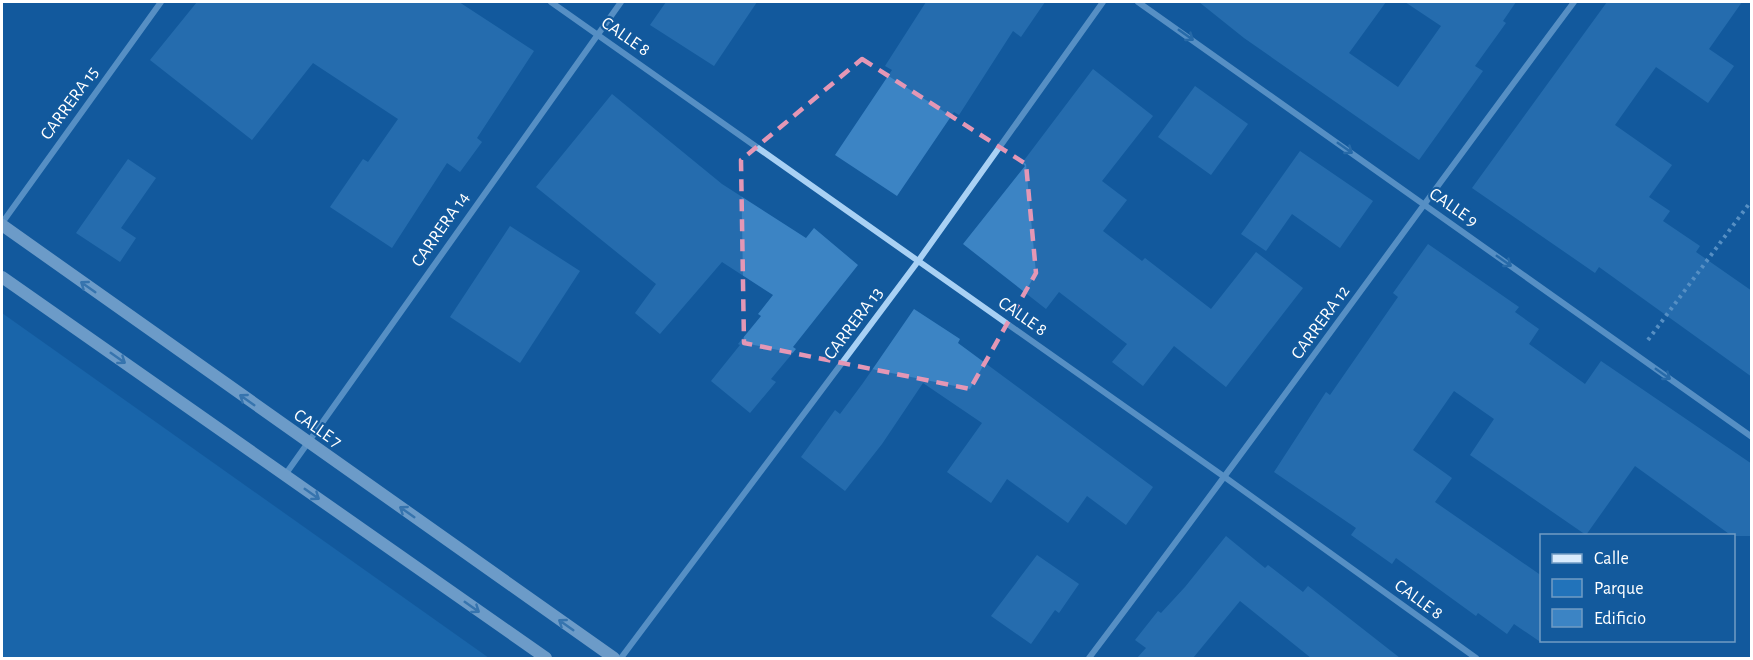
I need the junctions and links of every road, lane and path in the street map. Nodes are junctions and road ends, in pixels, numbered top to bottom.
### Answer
1 (161, 2) edge
2 (550, 2) edge
3 (621, 2) edge
4 (1103, 2) edge
5 (1138, 2) edge
6 (1574, 2) edge
7 (596, 34) junction
8 (1423, 204) junction
9 (1749, 204) dead end
10 (2, 224) edge
11 (918, 260) junction
12 (2, 277) edge
13 (1636, 356) junction
14 (1752, 437) edge
15 (308, 442) junction
16 (285, 475) junction
17 (1226, 478) junction
18 (546, 658) edge
19 (614, 658) edge
20 (621, 658) edge
21 (1089, 658) edge
22 (1476, 658) edge

1 - 10 street, CARRERA 15
2 - 7 street, CALLE 8
3 - 7 street, CARRERA 14
4 - 11 street, CARRERA 13
5 -> 8 street, CALLE 9
6 - 8 street, CARRERA 12
7 - 11 street, CALLE 8
7 - 15 street, CARRERA 14
8 -> 13 street, CALLE 9
8 - 17 street, CARRERA 12
9 - 13 path
15 -> 10 main road, CALLE 7
11 - 17 street, CALLE 8
11 - 20 street, CARRERA 13
12 -> 16 main road
13 -> 14 street, CALLE 9
15 - 16 street, CARRERA 14
19 -> 15 main road, CALLE 7
16 -> 18 main road
17 - 21 street, CARRERA 12
17 - 22 street, CALLE 8

